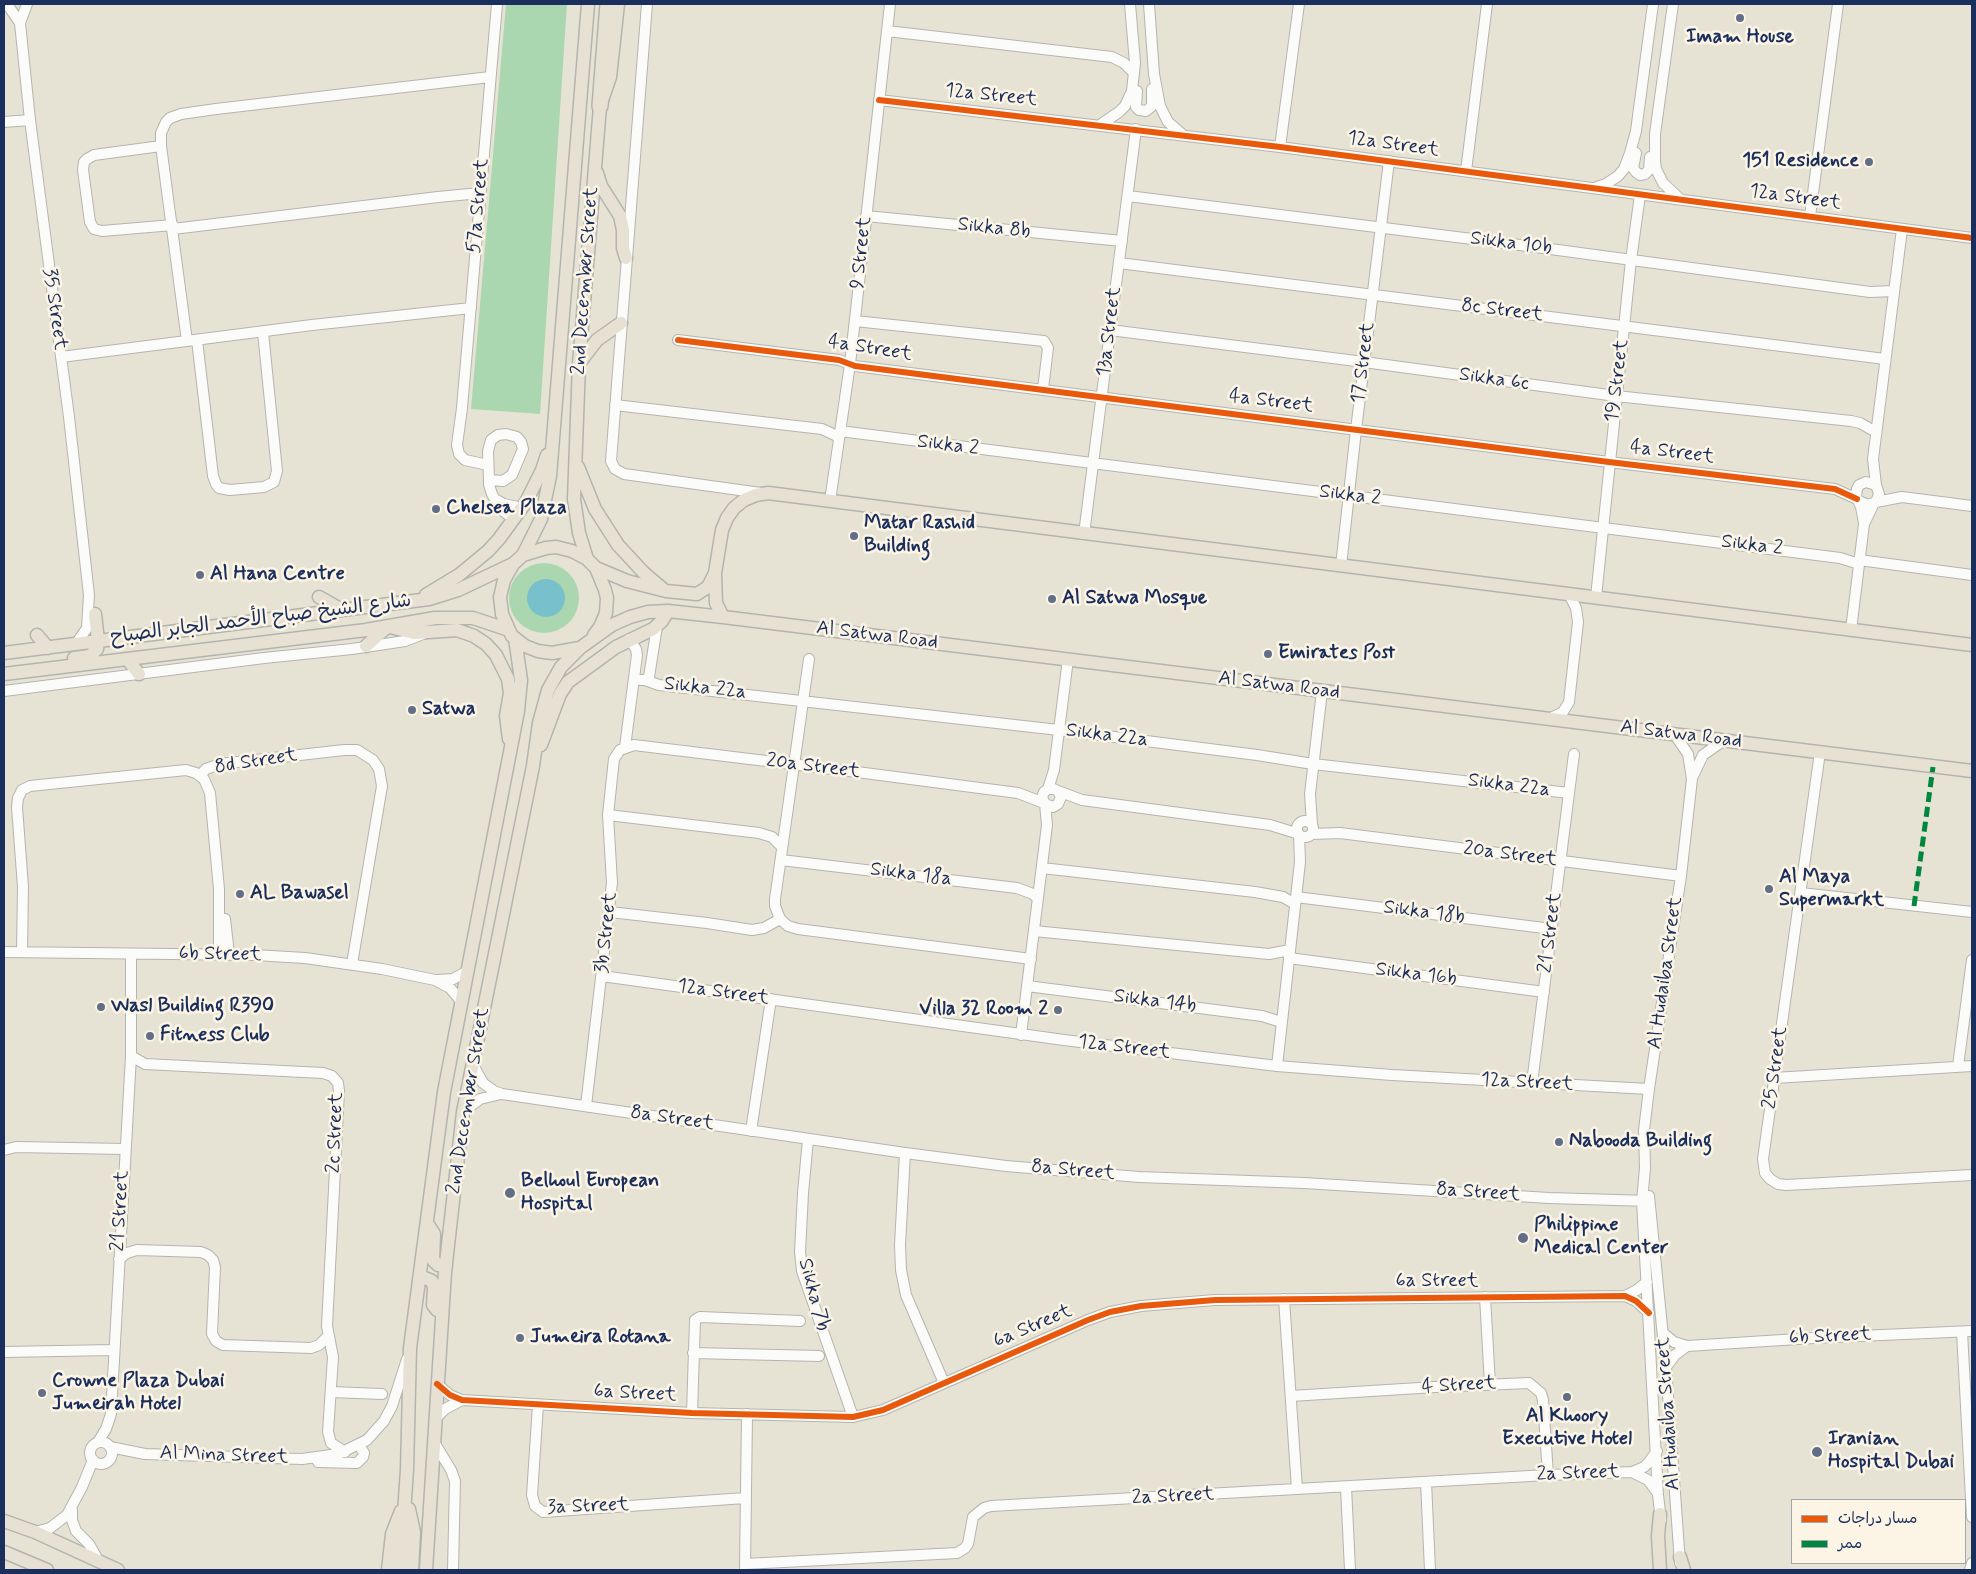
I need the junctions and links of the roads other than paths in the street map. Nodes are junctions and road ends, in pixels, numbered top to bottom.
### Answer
1 (7, 4) edge
2 (27, 4) edge
3 (496, 4) edge
4 (608, 4) edge
5 (618, 4) edge
6 (648, 4) edge
7 (890, 4) edge
8 (1149, 4) edge
9 (1299, 4) edge
10 (1487, 4) edge
11 (1653, 4) edge
12 (1673, 4) edge
13 (1838, 4) edge
14 (587, 6) edge
15 (1129, 6) edge
16 (20, 23) junction
17 (887, 31) junction
18 (1134, 68) junction
19 (1154, 74) junction
20 (490, 77) junction
21 (879, 100) junction
22 (600, 106) junction
23 (30, 120) junction
24 (4, 122) edge
25 (1100, 125) junction
26 (1136, 129) junction
27 (1636, 131) junction
28 (1182, 134) junction
29 (1655, 134) junction
30 (161, 146) junction
31 (1280, 146) junction
32 (1388, 161) junction
33 (595, 165) junction
34 (1466, 171) junction
35 (1594, 188) junction
36 (480, 193) junction
37 (1640, 195) junction
38 (1128, 196) junction
39 (1680, 200) junction
40 (866, 216) junction
41 (1810, 216) junction
42 (173, 227) junction
43 (1380, 227) junction
44 (1902, 229) junction
45 (1972, 238) edge
46 (1122, 241) junction
47 (626, 258) junction
48 (1631, 260) junction
49 (1119, 263) junction
50 (1894, 291) junction
51 (1372, 294) junction
52 (470, 308) junction
53 (854, 321) junction
54 (621, 323) junction
55 (1624, 326) junction
56 (1110, 330) junction
57 (263, 332) junction
58 (678, 340) dead end
59 (192, 341) junction
60 (61, 357) junction
61 (1885, 359) junction
62 (1364, 362) junction
63 (579, 364) junction
64 (850, 364) junction
65 (1043, 389) junction
66 (1102, 396) junction
67 (1616, 396) junction
68 (615, 405) junction
69 (1356, 430) junction
70 (1876, 432) junction
71 (840, 434) junction
72 (553, 439) junction
73 (1873, 459) junction
74 (575, 460) junction
75 (488, 462) junction
76 (1609, 462) junction
77 (1092, 464) junction
78 (489, 480) junction
79 (1859, 485) junction
80 (1876, 485) junction
81 (1835, 489) junction
82 (768, 494) junction
83 (1349, 496) junction
84 (1902, 497) junction
85 (494, 498) junction
86 (1858, 500) junction
87 (830, 501) junction
88 (1875, 503) junction
89 (1972, 506) edge
90 (522, 508) junction
91 (514, 519) junction
92 (1864, 524) junction
93 (1602, 528) junction
94 (1084, 534) junction
95 (523, 555) junction
96 (1859, 562) junction
97 (591, 563) junction
98 (513, 564) junction
99 (1341, 566) junction
100 (716, 572) junction
101 (1972, 576) edge
102 (666, 591) junction
103 (1569, 594) junction
104 (89, 595) junction
105 (1596, 597) junction
106 (319, 598) dead end
107 (414, 601) junction
108 (342, 610) junction
109 (668, 611) junction
110 (95, 614) junction
111 (723, 617) junction
112 (388, 626) junction
113 (657, 626) junction
114 (1851, 630) junction
115 (425, 633) junction
116 (37, 635) dead end
117 (512, 635) junction
118 (113, 639) junction
119 (592, 639) junction
120 (629, 640) junction
121 (98, 641) junction
122 (76, 644) junction
123 (1972, 645) edge
124 (366, 646) junction
125 (48, 648) junction
126 (580, 648) junction
127 (4, 653) edge
128 (809, 658) dead end
129 (1068, 659) junction
130 (128, 660) junction
131 (25, 672) junction
132 (4, 674) edge
133 (139, 674) junction
134 (640, 680) junction
135 (4, 691) edge
136 (1322, 691) junction
137 (803, 700) junction
138 (1549, 719) junction
139 (1059, 730) junction
140 (1675, 735) junction
141 (1723, 740) junction
142 (510, 746) junction
143 (625, 747) junction
144 (1820, 752) junction
145 (1574, 754) dead end
146 (1313, 764) junction
147 (795, 765) junction
148 (533, 766) junction
149 (1971, 772) edge
150 (200, 775) junction
151 (1692, 779) junction
152 (1052, 790) junction
153 (1018, 793) junction
154 (1569, 793) junction
155 (1310, 794) junction
156 (1082, 800) junction
157 (1044, 803) junction
158 (1057, 805) junction
159 (608, 815) junction
160 (1301, 822) junction
161 (1047, 825) junction
162 (1270, 825) junction
163 (1312, 830) junction
164 (1299, 835) junction
165 (782, 847) junction
166 (781, 860) junction
167 (1560, 861) junction
168 (1300, 862) junction
169 (1042, 868) junction
170 (1681, 876) junction
171 (1801, 894) junction
172 (1038, 899) junction
173 (1296, 900) junction
174 (610, 912) junction
175 (1972, 912) edge
176 (780, 919) junction
177 (1552, 929) junction
178 (1034, 931) junction
179 (4, 952) edge
180 (26, 952) junction
181 (134, 954) junction
182 (224, 954) junction
183 (1289, 954) junction
184 (1031, 959) junction
185 (1972, 960) edge
186 (352, 964) junction
187 (468, 970) junction
188 (602, 976) junction
189 (435, 980) junction
190 (1027, 986) junction
191 (1544, 992) junction
192 (771, 999) junction
193 (461, 1001) junction
194 (1281, 1022) junction
195 (1022, 1035) junction
196 (131, 1056) junction
197 (473, 1065) junction
198 (1276, 1066) junction
199 (1958, 1066) junction
200 (1972, 1066) edge
201 (1774, 1078) junction
202 (1532, 1083) junction
203 (1649, 1089) junction
204 (502, 1094) junction
205 (586, 1106) junction
206 (463, 1112) junction
207 (751, 1130) junction
208 (808, 1139) junction
209 (4, 1142) edge
210 (16, 1147) junction
211 (125, 1149) junction
212 (4, 1150) edge
213 (905, 1153) junction
214 (1972, 1175) edge
215 (1646, 1201) junction
216 (427, 1225) junction
217 (119, 1259) junction
218 (446, 1266) junction
219 (420, 1276) junction
220 (1647, 1282) junction
221 (1625, 1296) junction
222 (1484, 1298) junction
223 (1284, 1299) junction
224 (442, 1311) junction
225 (1649, 1313) junction
226 (800, 1320) dead end
227 (1967, 1331) edge
228 (1663, 1333) junction
229 (328, 1336) junction
230 (1687, 1346) junction
231 (410, 1348) junction
232 (114, 1350) junction
233 (4, 1352) edge
234 (693, 1353) junction
235 (819, 1356) dead end
236 (1666, 1367) junction
237 (944, 1383) junction
238 (438, 1384) junction
239 (1490, 1384) junction
240 (331, 1392) junction
241 (382, 1394) dead end
242 (1291, 1396) junction
243 (462, 1400) junction
244 (538, 1405) junction
245 (692, 1413) junction
246 (111, 1414) junction
247 (747, 1414) junction
248 (853, 1417) junction
249 (436, 1418) junction
250 (98, 1442) junction
251 (434, 1442) junction
252 (359, 1445) junction
253 (109, 1447) junction
254 (345, 1452) junction
255 (145, 1454) junction
256 (1657, 1455) junction
257 (302, 1459) junction
258 (92, 1460) junction
259 (107, 1461) junction
260 (1632, 1472) junction
261 (1548, 1475) junction
262 (1673, 1475) junction
263 (1426, 1482) junction
264 (82, 1487) junction
265 (1346, 1487) junction
266 (1297, 1490) junction
267 (1658, 1494) junction
268 (1972, 1495) edge
269 (745, 1498) junction
270 (406, 1500) junction
271 (72, 1510) junction
272 (1660, 1514) junction
273 (1972, 1517) edge
274 (4, 1521) edge
275 (34, 1532) junction
276 (4, 1552) edge
277 (98, 1560) junction
278 (1972, 1563) edge
279 (1682, 1566) edge
280 (745, 1567) edge
281 (47, 1570) edge
282 (118, 1570) edge
283 (388, 1570) edge
284 (400, 1570) edge
285 (412, 1570) edge
286 (426, 1570) edge
287 (453, 1570) edge
288 (1350, 1570) edge
289 (1430, 1570) edge
290 (1660, 1570) edge
291 (1666, 1570) edge
292 (1970, 1570) edge

1 - 16 street, 35 Street
2 - 16 street, 35 Street
3 - 20 street, 57a Street
4 - 22 highway
5 - 22 main road, 2nd December Street
6 - 47 street, 2nd December Street
7 - 17 street, 9 Street
8 - 19 street
9 - 31 street
10 - 34 street
11 - 27 street
12 - 29 street
13 - 41 street
14 - 72 main road, 2nd December Street
15 - 18 street
16 - 23 street, 35 Street
17 - 18 street
17 - 21 street, 9 Street
18 - 19 street
18 - 25 street
19 - 28 street
20 - 30 street
20 - 36 street, 57a Street
21 - 25 street, 12a Street
21 - 40 street, 9 Street
22 - 33 main road, 2nd December Street
23 - 24 street
23 - 60 street, 35 Street
25 - 26 street, 12a Street
26 - 28 street, 12a Street
26 - 38 street, 13a Street
27 - 29 street
27 - 35 street
28 - 31 street, 12a Street
29 - 39 street
30 - 42 street
30 - 42 street
31 - 32 street, 12a Street
32 - 34 street, 12a Street
32 - 43 street, 17 Street
33 - 47 main road
33 - 63 main road, 2nd December Street
34 - 35 street, 12a Street
35 - 37 street, 12a Street
36 - 42 street
36 - 52 street, 57a Street
37 - 39 street, 12a Street
37 - 48 street, 19 Street
38 - 43 street, Sikka 10b
38 - 46 street, 13a Street
39 - 41 street, 12a Street
40 - 46 street, Sikka 8b
40 - 53 street, 9 Street
41 - 44 street, 12a Street
42 - 59 street
43 - 48 street, Sikka 10b
43 - 51 street, 17 Street
44 - 45 street, 12a Street
44 - 50 street
46 - 49 street, 13a Street
47 - 54 street, 2nd December Street
48 - 50 street, Sikka 10b
48 - 55 street, 19 Street
49 - 51 street, 8c Street
49 - 56 street, 13a Street
50 - 61 street
51 - 55 street, 8c Street
51 - 62 street, 17 Street
52 - 57 street
52 - 75 street, 57a Street
53 - 64 street, 9 Street
53 - 65 street
54 - 63 main road
54 - 68 street, 2nd December Street
55 - 61 street, 8c Street
55 - 67 street, 19 Street
56 - 62 street, Sikka 6c
56 - 66 street, 13a Street
57 - 59 street
57 - 59 street
58 - 64 street, 4a Street
59 - 60 street
60 - 104 street, 35 Street
61 - 70 street
62 - 67 street, Sikka 6c
62 - 69 street, 17 Street
63 - 74 main road, 2nd December Street
64 - 65 street, 4a Street
64 - 71 street, 9 Street
65 - 66 street, 4a Street
66 - 69 street, 4a Street
66 - 77 street, 13a Street
67 - 70 street, Sikka 6c
67 - 76 street, 19 Street
68 - 71 street, Sikka 2
68 - 82 street, 2nd December Street
69 - 76 street, 4a Street
69 - 83 street, 17 Street
70 - 73 street
71 - 77 street, Sikka 2
71 - 87 street, 9 Street
72 - 90 main road
72 - 95 main road, 2nd December Street
73 - 79 street
73 - 80 street
74 - 97 main road, 2nd December Street
74 - 102 main road
75 - 78 street
75 - 78 street
76 - 81 street, 4a Street
76 - 93 street, 19 Street
77 - 83 street, Sikka 2
77 - 94 street, 13a Street
78 - 85 street
79 - 80 street
79 - 81 street, 4a Street
79 - 86 street
80 - 84 street
80 - 88 street
81 - 86 street, 4a Street
82 - 87 main road
82 - 100 main road
83 - 93 street, Sikka 2
83 - 99 street, 17 Street
84 - 88 street
84 - 89 street
85 - 90 street
85 - 91 street
86 - 88 street
86 - 92 street
87 - 94 main road
88 - 92 street
90 - 91 main road
91 - 107 main road
92 - 96 street
93 - 96 street, Sikka 2
93 - 105 street, 19 Street
94 - 99 main road
95 - 97 main road
95 - 98 main road
96 - 101 street, Sikka 2
96 - 114 street
97 - 102 main road
97 - 119 main road
98 - 107 main road, شارع الشيخ صباح الأحمد الجابر الصباح
98 - 117 main road
99 - 103 main road
100 - 102 main road
100 - 111 main road
103 - 105 main road
103 - 138 street
104 - 110 street, 35 Street
104 - 122 street, 35 Street
105 - 114 main road
106 - 108 main road
107 - 108 main road, شارع الشيخ صباح الأحمد الجابر الصباح
108 - 118 main road, شارع الشيخ صباح الأحمد الجابر الصباح
109 - 111 main road, Al Satwa Road
109 - 113 main road
109 - 119 main road, Al Satwa Road
110 - 118 street, 35 Street
110 - 121 main road
111 - 129 main road, Al Satwa Road
112 - 115 main road
112 - 117 main road, شارع الشيخ صباح الأحمد الجابر الصباح
112 - 124 main road
112 - 130 main road, شارع الشيخ صباح الأحمد الجابر الصباح
113 - 120 main road
113 - 134 street
114 - 123 main road
115 - 124 street
115 - 142 main road
116 - 125 main road
117 - 126 main road
117 - 142 main road, 2nd December Street
118 - 121 main road, شارع الشيخ صباح الأحمد الجابر الصباح
119 - 126 main road
120 - 134 street
120 - 148 main road
121 - 122 main road, شارع الشيخ صباح الأحمد الجابر الصباح
121 - 131 main road
122 - 125 main road, شارع الشيخ صباح الأحمد الجابر الصباح
124 - 133 street
125 - 127 main road, شارع الشيخ صباح الأحمد الجابر الصباح
126 - 148 main road, 2nd December Street
128 - 137 street
129 - 136 main road, Al Satwa Road
129 - 139 street
130 - 131 main road, شارع الشيخ صباح الأحمد الجابر الصباح
130 - 133 main road
131 - 132 main road, شارع الشيخ صباح الأحمد الجابر الصباح
133 - 135 street
134 - 137 street, Sikka 22a
134 - 143 street
136 - 138 main road, Al Satwa Road
136 - 146 street
137 - 139 street, Sikka 22a
137 - 147 street
138 - 140 main road, Al Satwa Road
139 - 146 street, Sikka 22a
139 - 152 street
140 - 141 main road, Al Satwa Road
140 - 151 street, Al Hudaiba Street
141 - 144 main road, Al Satwa Road
141 - 151 street, Al Hudaiba Street
142 - 187 main road, 2nd December Street
143 - 147 street, 20a Street
143 - 159 street, 3b Street
144 - 149 main road, Al Satwa Road
144 - 171 street, 25 Street
145 - 154 street, 21 Street
146 - 154 street, Sikka 22a
146 - 155 street
147 - 153 street, 20a Street
147 - 165 street
148 - 197 main road, 2nd December Street
150 - 180 street, 8d Street
150 - 182 street
150 - 186 street, 8d Street
151 - 170 street, Al Hudaiba Street
152 - 153 street, 20a Street
152 - 156 street, 20a Street
152 - 157 street
152 - 158 street
153 - 157 street, 20a Street
154 - 167 street, 21 Street
155 - 160 street
155 - 163 street
156 - 158 street, 20a Street
156 - 162 street, 20a Street
157 - 158 street
157 - 161 street
158 - 161 street
159 - 165 street
159 - 174 street, 3b Street
160 - 162 street, 20a Street
160 - 163 street
160 - 164 street
161 - 169 street
162 - 164 street, 20a Street
163 - 164 street
163 - 167 street, 20a Street
163 - 168 street
164 - 168 street
165 - 166 street
166 - 172 street, Sikka 18a
166 - 176 street
167 - 170 street, 20a Street
167 - 177 street, 21 Street
168 - 173 street
169 - 172 street
169 - 173 street, Sikka 18b
170 - 203 street, Al Hudaiba Street
171 - 175 street
171 - 201 street, 25 Street
172 - 178 street
173 - 177 street, Sikka 18b
173 - 183 street
174 - 176 street
174 - 188 street, 3b Street
176 - 184 street
177 - 191 street, 21 Street
178 - 183 street, Sikka 16b
178 - 184 street
179 - 180 street, 6b Street
180 - 181 street, 6b Street
181 - 182 street, 6b Street
181 - 196 street, 21 Street
182 - 186 street, 6b Street
183 - 191 street, Sikka 16b
183 - 194 street
184 - 190 street
185 - 199 street
186 - 189 street, 6b Street
187 - 189 street, 6b Street
187 - 193 main road, 2nd December Street
188 - 192 street, 12a Street
188 - 205 street, 3b Street
189 - 193 street, 6b Street
190 - 194 street, Sikka 14b
190 - 195 street
191 - 202 street, 21 Street
192 - 195 street, 12a Street
192 - 207 street
193 - 216 main road, 2nd December Street
194 - 198 street
195 - 198 street, 12a Street
196 - 211 street, 21 Street
196 - 229 street, 2c Street
197 - 204 street, 8a Street
197 - 206 main road, 2nd December Street
198 - 202 street, 12a Street
199 - 200 street
199 - 201 street
201 - 214 street, 25 Street
202 - 203 street, 12a Street
203 - 215 street, Al Hudaiba Street
204 - 205 street, 8a Street
204 - 206 street, 8a Street
205 - 207 street, 8a Street
206 - 218 main road, 2nd December Street
207 - 208 street, 8a Street
208 - 213 street, 8a Street
208 - 248 street, Sikka 7b
209 - 210 street
210 - 211 street
210 - 212 street
211 - 217 street, 21 Street
213 - 215 street, 8a Street
213 - 237 street
215 - 220 street, Al Hudaiba Street
215 - 228 street, Al Hudaiba Street
216 - 218 main road
216 - 219 main road, 2nd December Street
217 - 229 street
217 - 232 street, 21 Street
218 - 224 main road, 2nd December Street
219 - 224 main road
219 - 231 main road, 2nd December Street
220 - 221 street
220 - 225 street, Al Hudaiba Street
221 - 222 street, 6a Street
221 - 225 street
222 - 223 street, 6a Street
222 - 239 street
223 - 237 street, 6a Street
223 - 242 street
224 - 238 main road, 2nd December Street
225 - 256 street, Al Hudaiba Street
226 - 234 street
227 - 230 street, 6b Street
227 - 268 street
228 - 230 street
228 - 236 street, Al Hudaiba Street
229 - 240 street, 2c Street
230 - 236 street
231 - 252 street, Al Mina Street
231 - 270 main road, 2nd December Street
232 - 233 street
232 - 246 street, 21 Street
234 - 235 street
234 - 245 street
236 - 262 street, Al Hudaiba Street
237 - 248 street, 6a Street
238 - 243 street, 6a Street
238 - 249 main road, 2nd December Street
239 - 242 street, 4 Street
239 - 261 street, 4 Street
240 - 241 street
240 - 254 street, 2c Street
242 - 266 street
243 - 244 street, 6a Street
243 - 249 street
244 - 245 street, 6a Street
244 - 269 street, 3a Street
245 - 247 street, 6a Street
246 - 250 street, 21 Street
246 - 253 street, 21 Street
247 - 248 street, 6a Street
247 - 269 street
249 - 251 main road, 2nd December Street
250 - 253 street
250 - 258 street
251 - 286 main road, 2nd December Street
251 - 287 street
252 - 254 street, Al Mina Street
252 - 257 street, Al Mina Street
253 - 255 street, Al Mina Street
253 - 259 street
254 - 257 street, Al Mina Street
255 - 257 street, Al Mina Street
255 - 259 street, Al Mina Street
256 - 260 street, 2a Street
256 - 262 street
256 - 267 street, Al Hudaiba Street
258 - 259 street
258 - 264 street
259 - 264 street
260 - 261 street, 2a Street
260 - 267 street, 2a Street
261 - 263 street, 2a Street
262 - 279 street, Al Hudaiba Street
263 - 265 street, 2a Street
263 - 289 street
264 - 271 street
265 - 266 street, 2a Street
265 - 288 street
266 - 280 street, 2a Street
267 - 272 street, Al Hudaiba Street
268 - 273 street
269 - 280 street
270 - 283 main road
270 - 284 main road, 2nd December Street
270 - 285 main road
271 - 275 street
271 - 277 street
272 - 290 main road
272 - 291 street, Al Hudaiba Street
274 - 275 main road
275 - 277 main road
276 - 281 main road
277 - 282 main road
278 - 292 street

